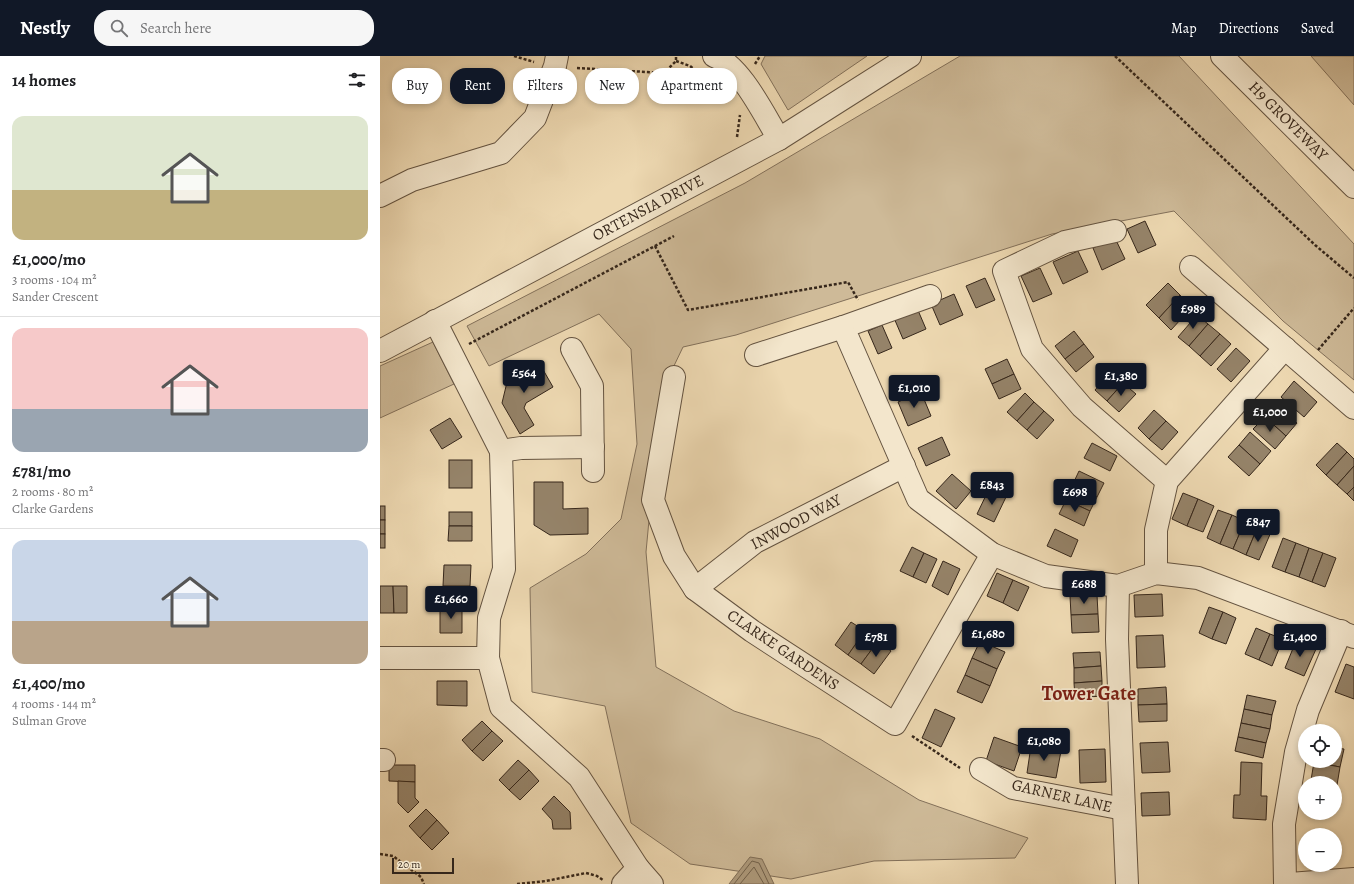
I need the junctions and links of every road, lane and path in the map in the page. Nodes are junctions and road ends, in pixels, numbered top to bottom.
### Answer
1 (514, 56) edge
2 (676, 56) edge
3 (910, 56) edge
4 (1115, 56) edge
5 (1222, 56) edge
6 (722, 57) edge
7 (556, 61) edge
8 (676, 61) junction
9 (693, 68) edge
10 (740, 112) dead end
11 (779, 139) junction
12 (737, 140) dead end
13 (1354, 187) edge
14 (380, 196) edge
15 (1115, 231) dead end
16 (674, 236) dead end
17 (655, 246) junction
18 (1191, 267) dead end
19 (1354, 278) edge
20 (930, 296) dead end
21 (1354, 308) edge
22 (867, 319) junction
23 (435, 321) junction
24 (843, 327) junction
25 (464, 346) dead end
26 (1285, 348) junction
27 (572, 349) dead end
28 (380, 351) edge
29 (756, 355) dead end
30 (1304, 365) junction
31 (674, 377) dead end
32 (1354, 408) edge
33 (592, 447) junction
34 (501, 451) junction
35 (904, 466) junction
36 (593, 471) dead end
37 (1167, 481) junction
38 (992, 554) junction
39 (1156, 574) junction
40 (1118, 586) junction
41 (695, 589) junction
42 (1347, 634) edge
43 (380, 658) edge
44 (488, 658) junction
45 (981, 769) dead end
46 (1124, 809) junction
47 (380, 854) edge
48 (638, 868) junction
49 (1354, 879) edge
50 (424, 884) edge
51 (518, 884) edge
52 (608, 884) edge
53 (623, 884) edge
54 (652, 884) edge
55 (1127, 884) edge
56 (1285, 884) edge
57 (1290, 884) edge

1 - 7 path
2 - 8 path
3 - 11 street, ORTENSIA DRIVE
4 - 19 path
5 - 13 street, H9 GROVEWAY
6 - 11 street
7 - 8 path
7 - 14 street
8 - 9 path
10 - 12 path
11 - 23 street, ORTENSIA DRIVE
15 - 37 street
16 - 17 path
17 - 22 path
17 - 25 path
18 - 26 street
20 - 22 street
21 - 30 path
22 - 24 street
23 - 28 street, ORTENSIA DRIVE
23 - 34 street
24 - 29 street
24 - 35 street
26 - 30 street
26 - 37 street
27 - 33 street
30 - 32 street
31 - 41 street, CLARKE GARDENS
33 - 34 street
33 - 36 street
34 - 44 street
35 - 38 street
35 - 41 street, INWOOD WAY
37 - 39 street
38 - 40 street
38 - 41 street, CLARKE GARDENS
39 - 40 street
39 - 42 street
40 - 46 street, GARNER LANE
42 - 56 street
43 - 44 street
44 - 48 street
45 - 46 street, GARNER LANE
46 - 55 street, GARNER LANE
47 - 50 path
48 - 53 street
48 - 54 street
49 - 57 street
51 - 52 path

